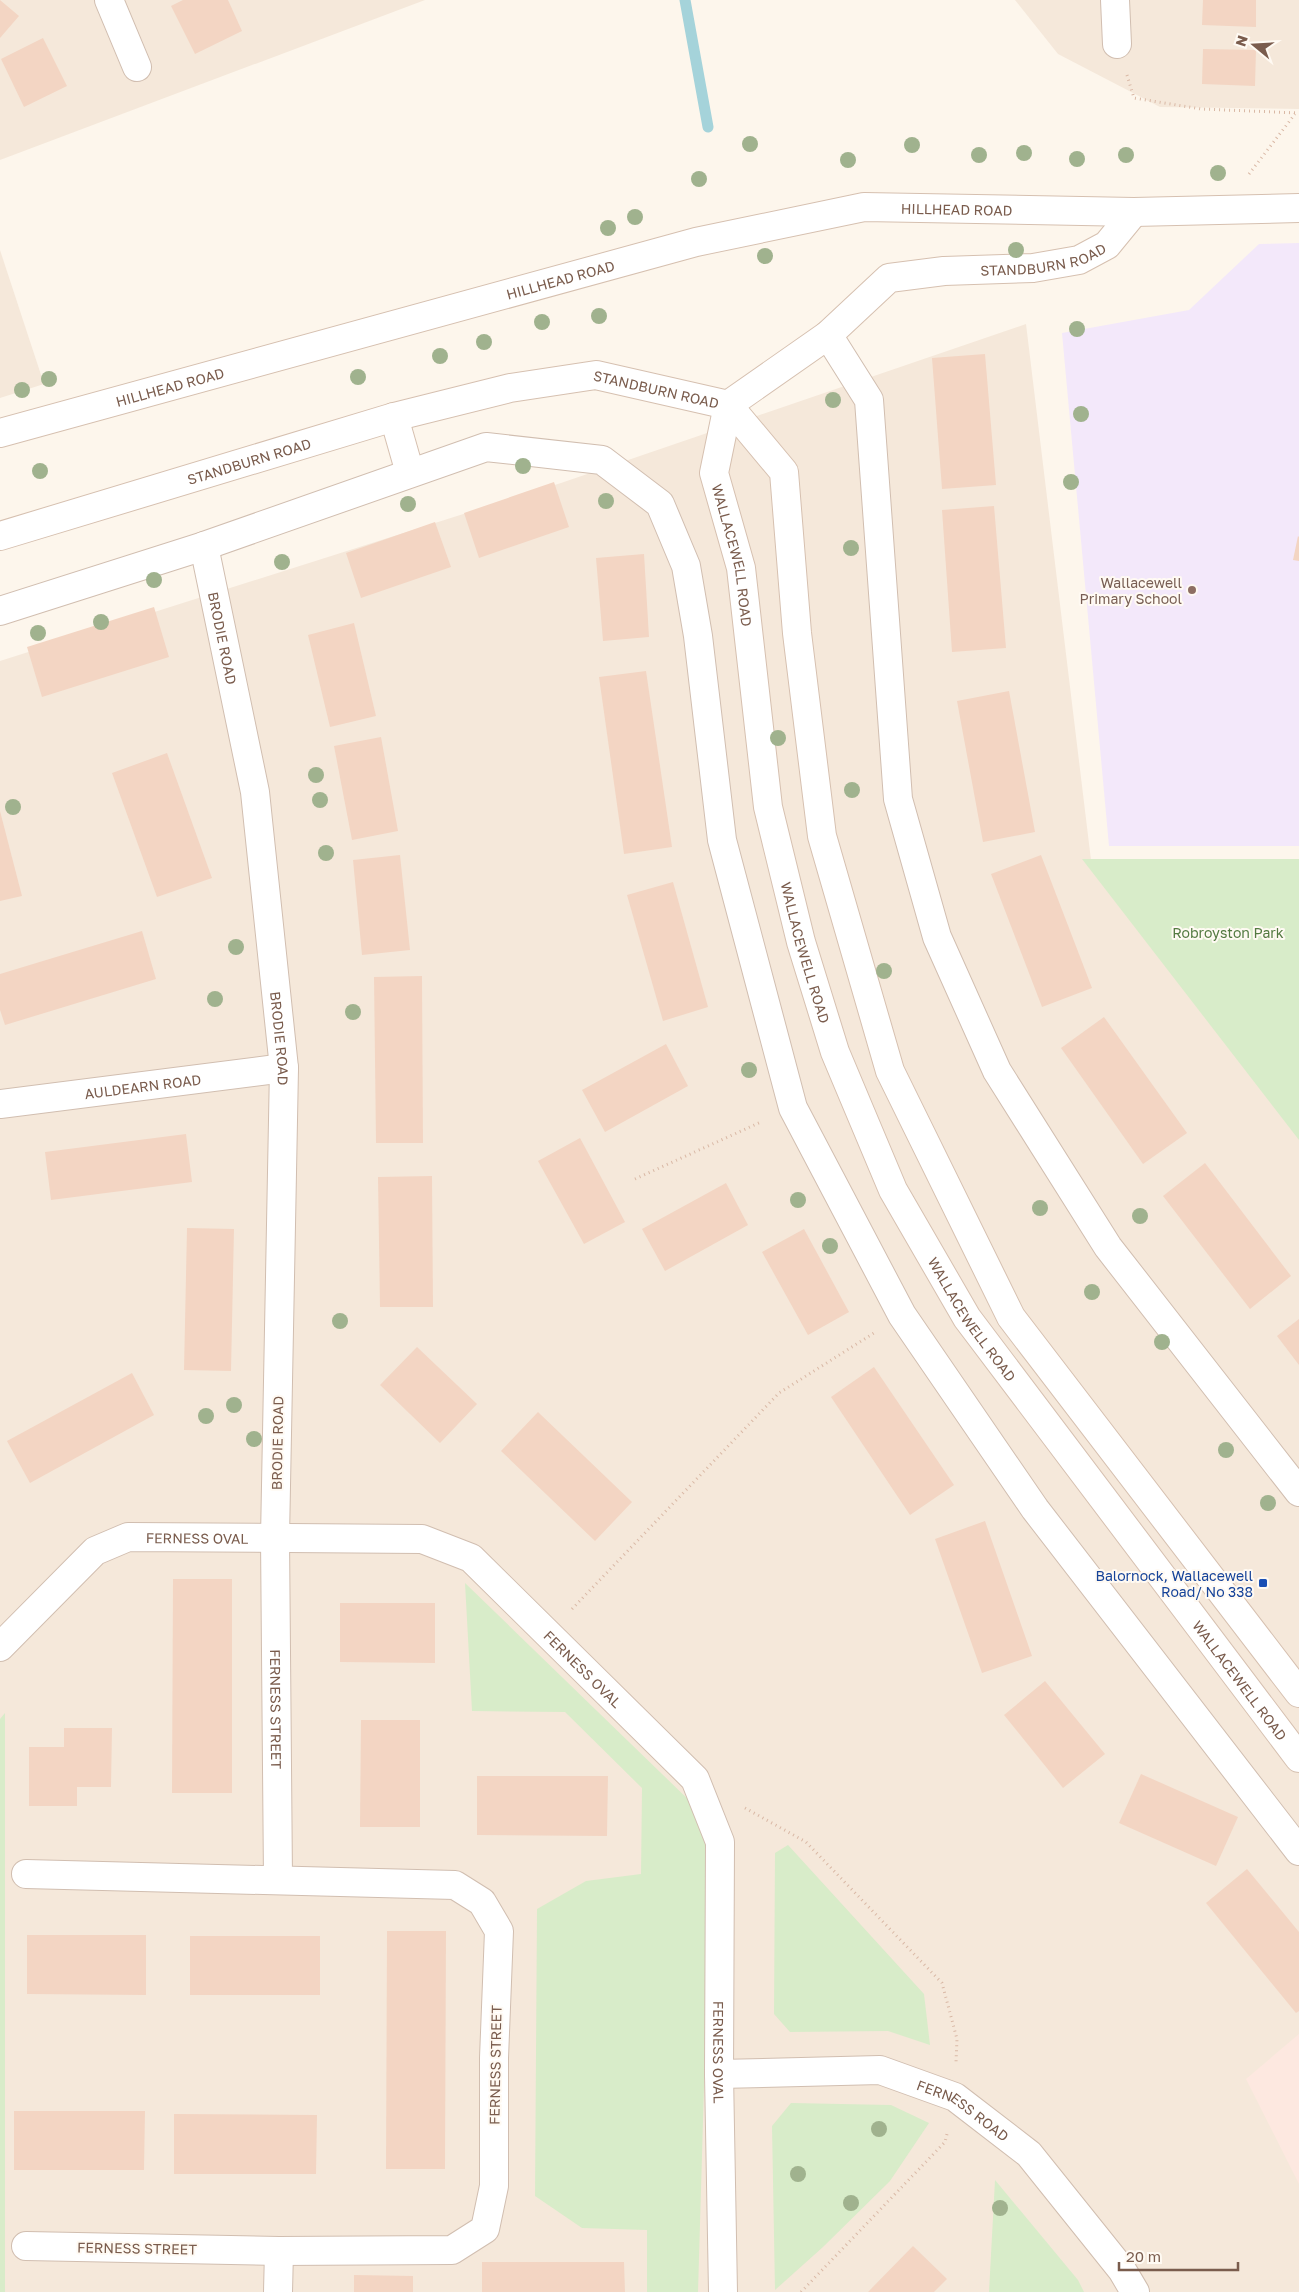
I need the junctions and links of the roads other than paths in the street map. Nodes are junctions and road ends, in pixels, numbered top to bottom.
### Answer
1 (109, 0) edge
2 (1116, 0) edge
3 (1117, 44) road end
4 (137, 67) dead end
5 (1299, 208) edge
6 (1134, 212) junction
7 (828, 335) junction
8 (728, 406) junction
9 (394, 417) junction
10 (0, 433) edge
11 (410, 474) junction
12 (0, 536) edge
13 (204, 546) junction
14 (0, 611) edge
15 (284, 1068) junction
16 (0, 1104) edge
17 (1299, 1492) edge
18 (275, 1538) junction
19 (0, 1647) edge
20 (1299, 1693) edge
21 (1299, 1758) edge
22 (1299, 1851) edge
23 (26, 1874) dead end
24 (278, 1880) junction
25 (719, 2074) junction
26 (26, 2246) dead end
27 (279, 2251) junction
28 (278, 2292) edge
29 (723, 2292) edge
30 (1135, 2292) edge

1 - 4 street
2 - 3 street
5 - 6 street
6 - 7 street, STANDBURN ROAD
6 - 10 street, HILLHEAD ROAD
7 - 8 street, STANDBURN ROAD
7 - 17 street
8 - 9 street, STANDBURN ROAD
8 - 20 street
8 - 21 street, WALLACEWELL ROAD
9 - 11 street
9 - 12 street, STANDBURN ROAD
11 - 13 street
11 - 22 street
13 - 14 street
13 - 15 street, BRODIE ROAD
15 - 16 street, AULDEARN ROAD
15 - 18 street, BRODIE ROAD
18 - 19 street, FERNESS OVAL
18 - 24 street, FERNESS STREET
18 - 25 street, FERNESS OVAL
23 - 24 street, FERNESS STREET
24 - 27 street, FERNESS STREET
25 - 29 street, FERNESS OVAL
25 - 30 street, FERNESS ROAD
26 - 27 street, FERNESS STREET
27 - 28 street

